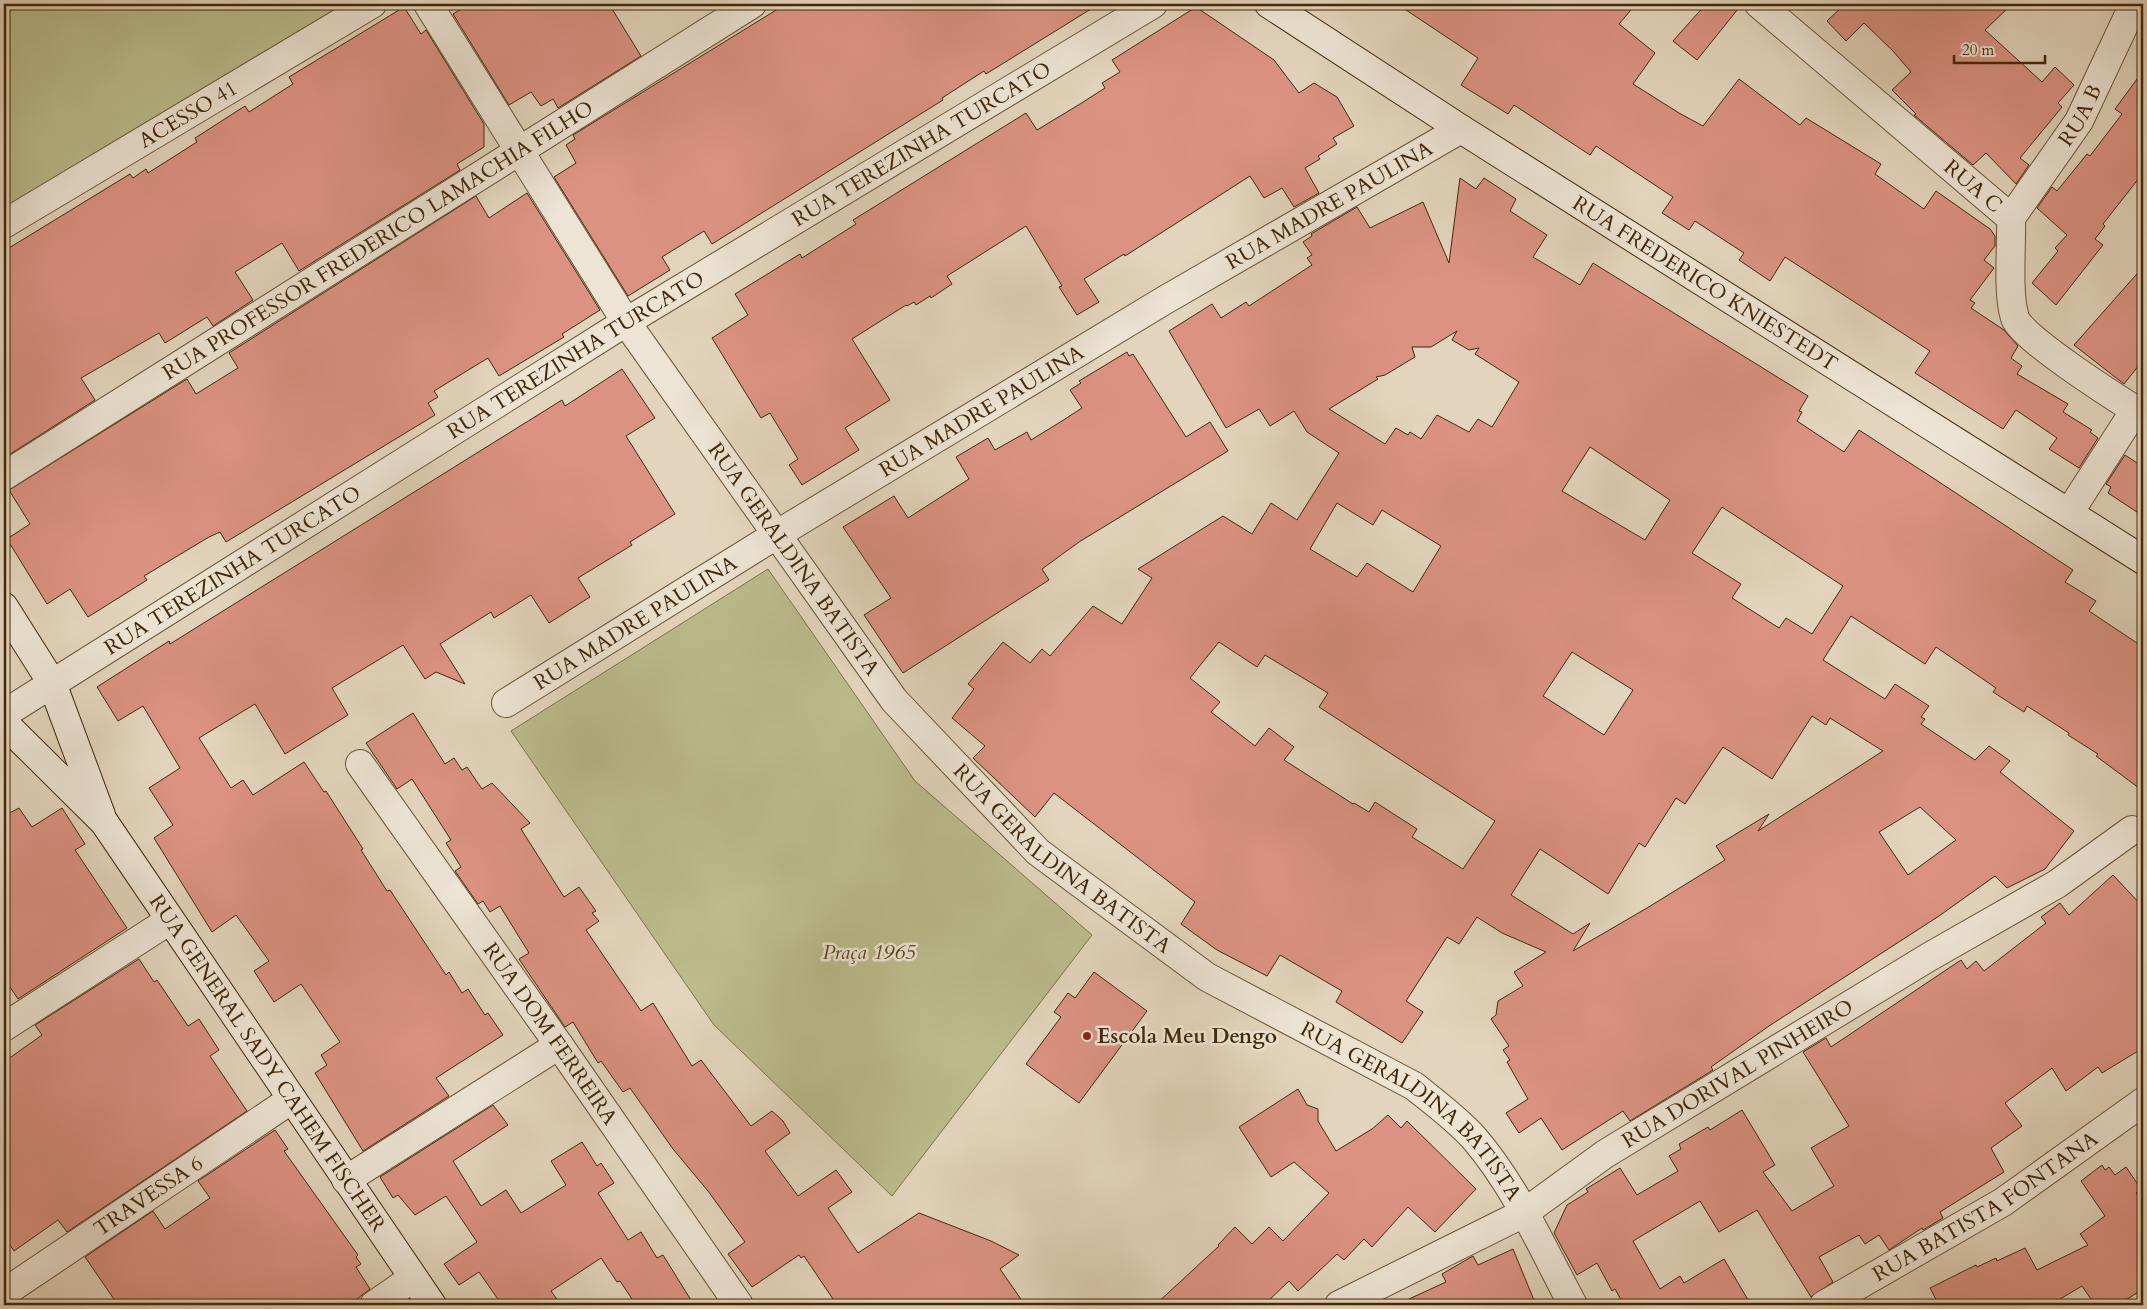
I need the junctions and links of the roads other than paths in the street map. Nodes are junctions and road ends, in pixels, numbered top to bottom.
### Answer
1 (372, 4) edge
2 (428, 4) edge
3 (752, 4) edge
4 (1152, 4) edge
5 (1269, 4) edge
6 (1759, 4) edge
7 (2134, 4) edge
8 (1461, 129) junction
9 (518, 152) junction
10 (2012, 218) junction
11 (4, 224) edge
12 (626, 322) junction
13 (2139, 412) edge
14 (4, 476) edge
15 (2069, 513) junction
16 (776, 535) junction
17 (2143, 560) edge
18 (4, 607) edge
19 (52, 683) junction
20 (506, 703) dead end
21 (4, 714) edge
22 (4, 723) edge
23 (360, 764) dead end
24 (104, 822) junction
25 (2132, 830) dead end
26 (170, 920) junction
27 (4, 1027) edge
28 (559, 1045) junction
29 (292, 1100) junction
30 (2143, 1102) edge
31 (346, 1180) junction
32 (1524, 1213) junction
33 (413, 1278) junction
34 (4, 1293) edge
35 (374, 1305) edge
36 (432, 1305) edge
37 (739, 1305) edge
38 (1339, 1305) edge
39 (1573, 1305) edge
40 (1824, 1305) edge

1 - 11 street, ACESSO 41
2 - 9 street, RUA GERALDINA BATISTA
3 - 9 street, RUA PROFESSOR FREDERICO LAMACHIA FILHO
4 - 12 street, RUA TEREZINHA TURCATO
5 - 8 street, RUA FREDERICO KNIESTEDT
6 - 10 street, RUA C
7 - 10 street, RUA B
8 - 15 street, RUA FREDERICO KNIESTEDT
8 - 16 street, RUA MADRE PAULINA
9 - 12 street, RUA GERALDINA BATISTA
9 - 14 street, RUA PROFESSOR FREDERICO LAMACHIA FILHO
10 - 13 street, RUA C
12 - 16 street, RUA GERALDINA BATISTA
12 - 19 street, RUA TEREZINHA TURCATO
13 - 15 street
15 - 17 street, RUA FREDERICO KNIESTEDT
16 - 20 street, RUA MADRE PAULINA
16 - 32 street, RUA GERALDINA BATISTA
18 - 19 street
19 - 21 street, RUA TEREZINHA TURCATO
19 - 24 street
22 - 24 street
23 - 28 street, RUA DOM FERREIRA
24 - 26 street, RUA GENERAL SADY CAHEM FISCHER
25 - 32 street, RUA DORIVAL PINHEIRO
26 - 27 street
26 - 29 street, RUA GENERAL SADY CAHEM FISCHER
28 - 31 street
28 - 37 street, RUA DOM FERREIRA
29 - 31 street, RUA GENERAL SADY CAHEM FISCHER
29 - 34 street, TRAVESSA 6
30 - 40 street, RUA BATISTA FONTANA
31 - 33 street, RUA GENERAL SADY CAHEM FISCHER
32 - 38 street, RUA DORIVAL PINHEIRO
32 - 39 street, RUA GERALDINA BATISTA
33 - 35 street
33 - 36 street, RUA GENERAL SADY CAHEM FISCHER

